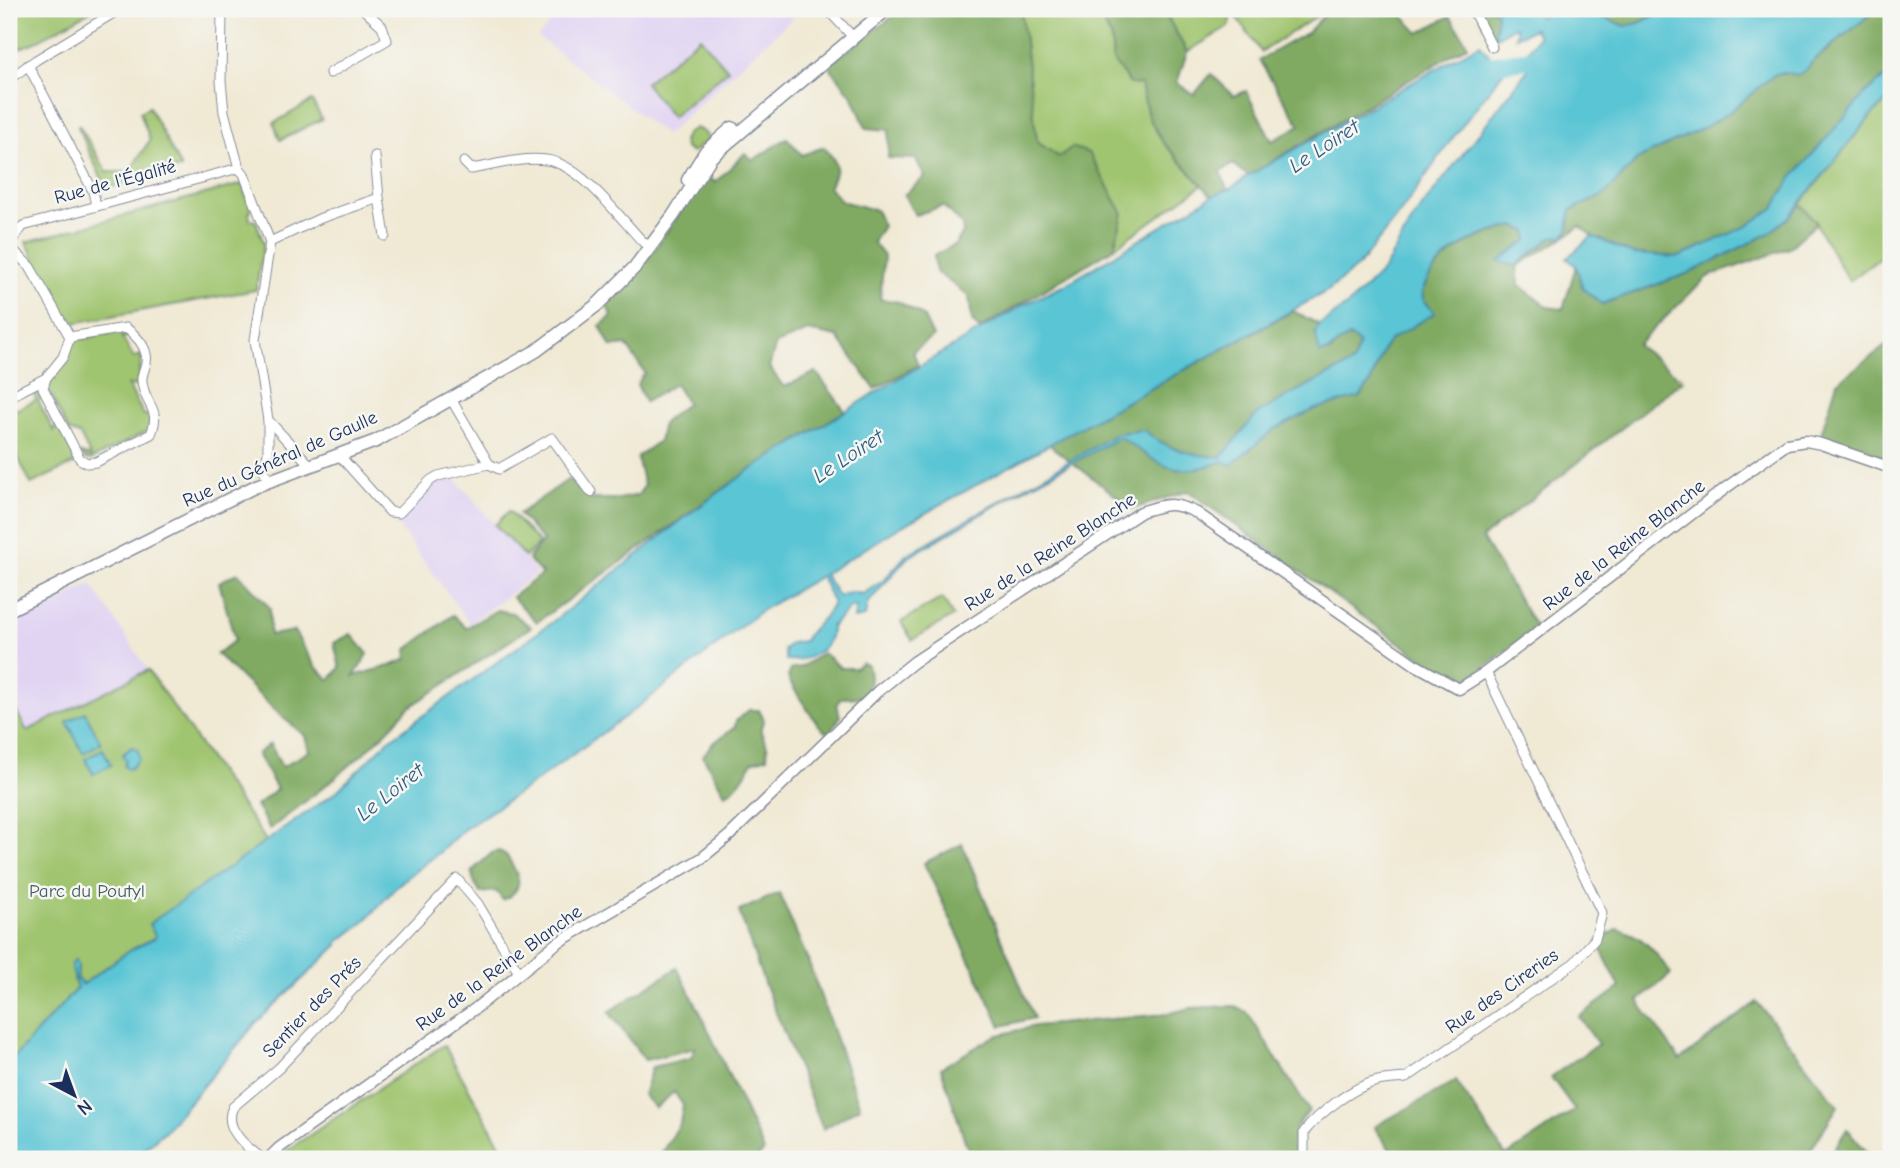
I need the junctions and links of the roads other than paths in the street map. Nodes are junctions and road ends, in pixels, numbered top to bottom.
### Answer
1 (120, 9) edge
2 (222, 9) edge
3 (363, 9) edge
4 (827, 9) edge
5 (876, 9) edge
6 (887, 9) edge
7 (1472, 9) edge
8 (850, 34) junction
9 (1492, 47) dead end
10 (29, 65) junction
11 (330, 73) dead end
12 (9, 79) edge
13 (375, 156) dead end
14 (464, 162) dead end
15 (239, 168) junction
16 (379, 198) junction
17 (96, 206) junction
18 (384, 236) dead end
19 (270, 242) junction
20 (9, 245) edge
21 (648, 246) junction
22 (70, 337) junction
23 (46, 378) junction
24 (9, 397) edge
25 (451, 399) junction
26 (268, 420) junction
27 (339, 455) junction
28 (309, 464) junction
29 (489, 464) junction
30 (1891, 468) edge
31 (268, 480) junction
32 (591, 492) dead end
33 (9, 610) edge
34 (1486, 673) junction
35 (519, 973) junction
36 (265, 1159) edge
37 (1304, 1159) edge

1 - 10 street
2 - 15 street
3 - 11 street
4 - 8 street
5 - 8 main road, Rue du Général de Gaulle
6 - 8 main road, Rue du Général de Gaulle
7 - 9 street
8 - 21 main road, Rue du Général de Gaulle
10 - 12 street
10 - 17 street
13 - 16 street
14 - 21 street
15 - 17 street, Rue de l'Égalité
15 - 19 street
16 - 18 street
16 - 19 street
17 - 20 street, Rue de l'Égalité
19 - 26 street
20 - 22 street
21 - 25 main road, Rue du Général de Gaulle
22 - 23 street
22 - 23 street
23 - 24 street
25 - 27 main road, Rue du Général de Gaulle
25 - 29 street
26 - 28 street
26 - 31 street
27 - 28 main road, Rue du Général de Gaulle
27 - 29 street
28 - 31 main road, Rue du Général de Gaulle
29 - 32 street
30 - 34 street, Rue de la Reine Blanche
31 - 33 main road, Rue du Général de Gaulle
34 - 35 street, Rue de la Reine Blanche
34 - 37 street, Rue des Cireries
35 - 36 street, Rue de la Reine Blanche
35 - 36 street, Sentier des Prés

